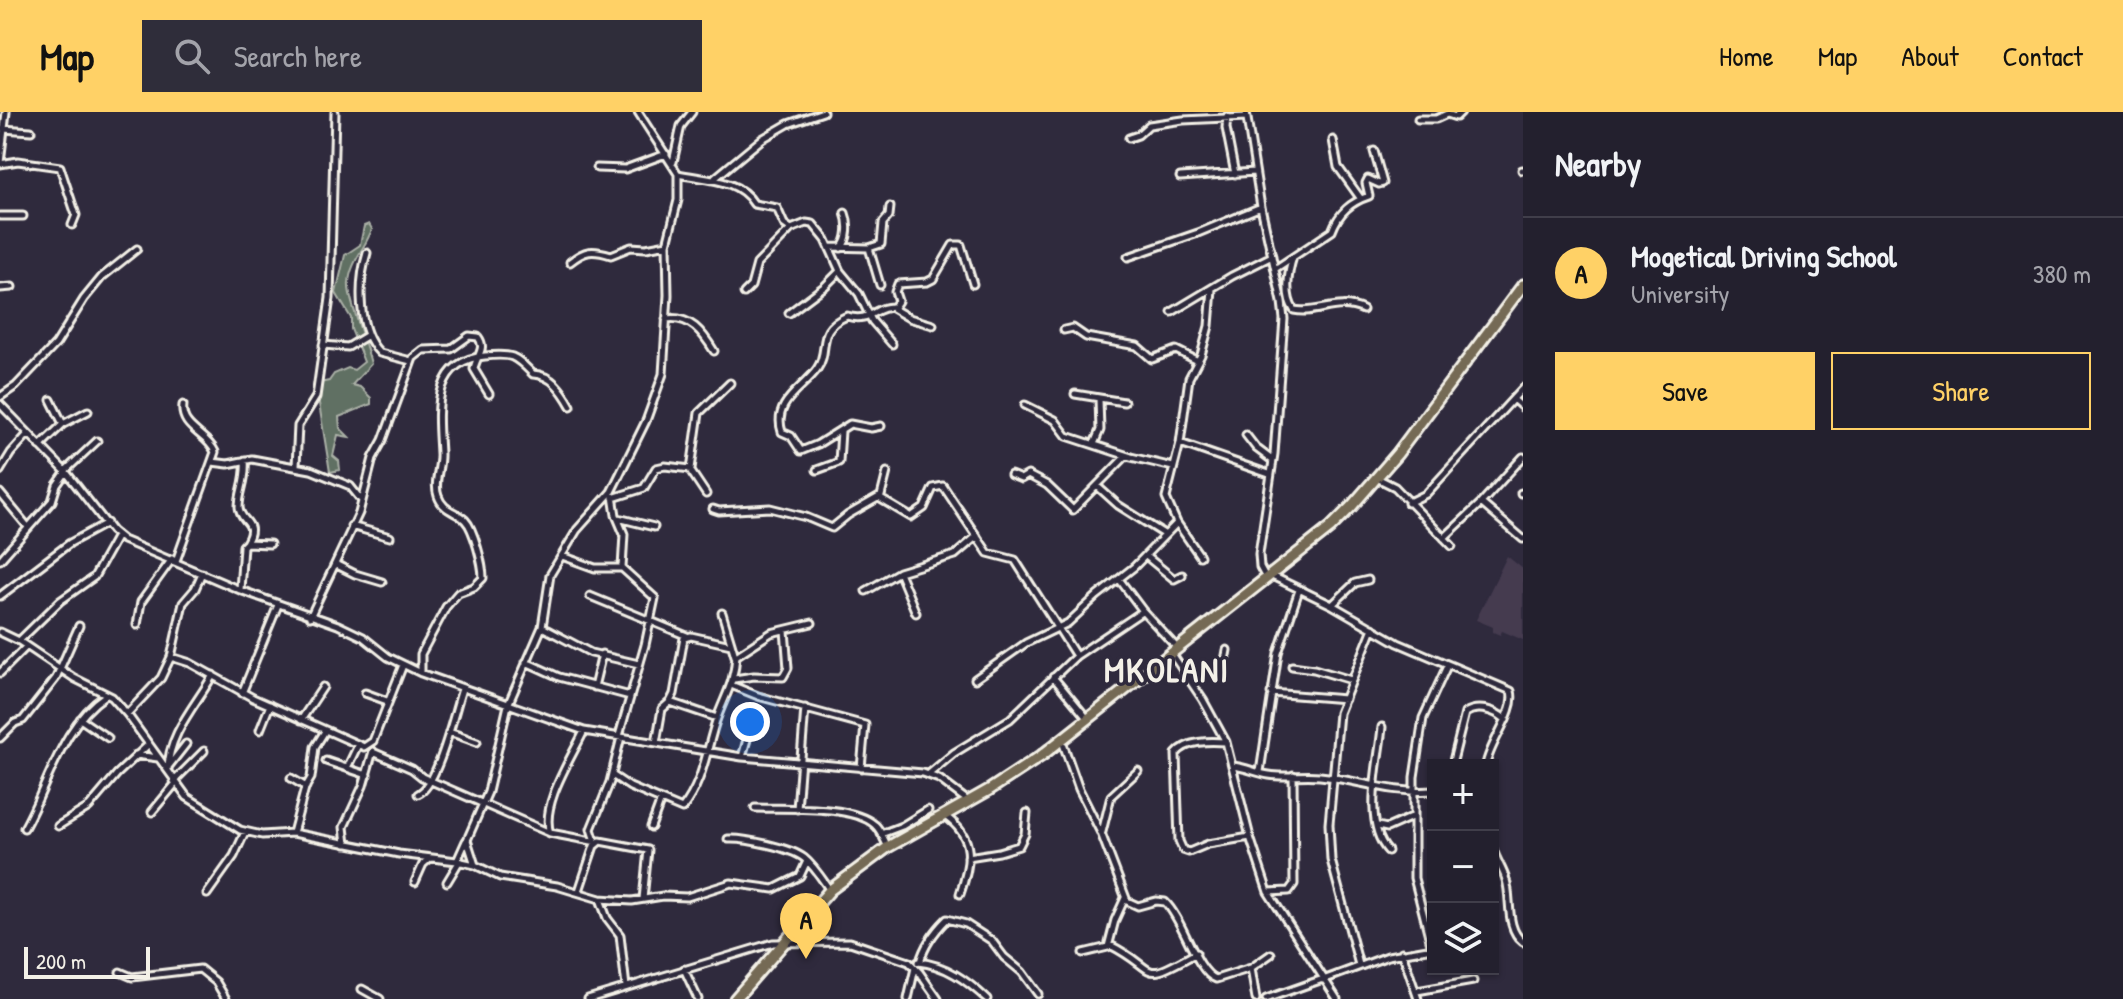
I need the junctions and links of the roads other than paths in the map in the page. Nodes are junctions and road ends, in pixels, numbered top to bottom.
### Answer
1 (6, 112) edge
2 (335, 112) edge
3 (638, 112) edge
4 (692, 112) edge
5 (823, 112) edge
6 (1461, 112) edge
7 (1246, 115) edge
8 (1227, 116) junction
9 (1418, 119) dead end
10 (3, 129) junction
11 (31, 131) dead end
12 (1129, 138) dead end
13 (1333, 140) dead end
14 (1374, 151) dead end
15 (666, 154) junction
16 (673, 163) junction
17 (0, 164) edge
18 (597, 168) dead end
19 (1255, 172) junction
20 (678, 174) junction
21 (1235, 174) junction
22 (1180, 177) dead end
23 (715, 179) junction
24 (1361, 199) junction
25 (890, 207) dead end
26 (1261, 207) junction
27 (845, 213) dead end
28 (0, 216) edge
29 (23, 216) dead end
30 (72, 225) dead end
31 (791, 229) junction
32 (667, 244) junction
33 (829, 247) junction
34 (869, 248) junction
35 (137, 249) dead end
36 (840, 249) junction
37 (367, 253) dead end
38 (1272, 256) junction
39 (1293, 256) junction
40 (1128, 257) dead end
41 (570, 262) dead end
42 (1275, 269) junction
43 (840, 271) junction
44 (973, 284) dead end
45 (880, 285) dead end
46 (1523, 285) edge
47 (12, 287) dead end
48 (0, 288) edge
49 (1212, 289) junction
50 (744, 293) dead end
51 (892, 308) junction
52 (1363, 310) dead end
53 (1172, 312) dead end
54 (789, 313) dead end
55 (870, 317) junction
56 (666, 319) junction
57 (933, 325) dead end
58 (1064, 330) dead end
59 (368, 335) junction
60 (892, 344) dead end
61 (323, 345) junction
62 (714, 351) dead end
63 (479, 357) junction
64 (411, 361) junction
65 (1198, 361) junction
66 (730, 383) dead end
67 (1523, 388) edge
68 (489, 394) dead end
69 (1075, 394) dead end
70 (0, 397) edge
71 (1099, 399) junction
72 (1513, 399) junction
73 (51, 400) dead end
74 (1124, 402) dead end
75 (0, 404) edge
76 (183, 405) dead end
77 (1025, 405) dead end
78 (571, 406) dead end
79 (1523, 408) edge
80 (88, 411) dead end
81 (63, 424) junction
82 (881, 426) dead end
83 (841, 431) junction
84 (28, 434) junction
85 (1246, 435) dead end
86 (97, 441) dead end
87 (1180, 443) junction
88 (1094, 444) junction
89 (40, 446) junction
90 (1126, 456) junction
91 (1523, 457) edge
92 (245, 460) junction
93 (1272, 460) junction
94 (212, 462) junction
95 (1520, 464) edge
96 (296, 466) junction
97 (1173, 467) junction
98 (690, 470) junction
99 (817, 470) dead end
100 (0, 471) edge
101 (66, 472) junction
102 (887, 472) dead end
103 (1269, 474) junction
104 (1011, 475) dead end
105 (1377, 478) junction
106 (1097, 486) junction
107 (0, 493) edge
108 (706, 494) dead end
109 (612, 495) junction
110 (879, 498) junction
111 (362, 501) junction
112 (1408, 503) junction
113 (1481, 503) junction
114 (713, 509) dead end
115 (617, 518) junction
116 (107, 523) junction
117 (1177, 523) junction
118 (351, 526) junction
119 (28, 527) junction
120 (654, 527) dead end
121 (1164, 534) junction
122 (117, 536) junction
123 (977, 536) junction
124 (390, 537) dead end
125 (1444, 538) junction
126 (1523, 539) edge
127 (246, 543) junction
128 (270, 544) dead end
129 (1452, 546) dead end
130 (562, 556) junction
131 (1146, 556) junction
132 (1200, 556) dead end
133 (0, 560) edge
134 (174, 560) junction
135 (335, 564) junction
136 (622, 568) junction
137 (899, 572) junction
138 (202, 573) junction
139 (1182, 575) dead end
140 (1269, 577) junction
141 (1119, 579) junction
142 (1368, 580) dead end
143 (382, 582) dead end
144 (240, 590) junction
145 (1299, 590) junction
146 (866, 591) dead end
147 (0, 596) edge
148 (590, 596) dead end
149 (278, 605) junction
150 (1332, 605) junction
151 (1143, 611) junction
152 (722, 613) dead end
153 (916, 613) dead end
154 (310, 617) junction
155 (651, 621) junction
156 (812, 623) dead end
157 (137, 625) dead end
158 (79, 626) dead end
159 (542, 627) junction
160 (1373, 628) junction
161 (785, 630) junction
162 (1058, 630) junction
163 (0, 632) edge
164 (687, 636) junction
165 (19, 641) junction
166 (731, 645) junction
167 (29, 649) junction
168 (1227, 650) dead end
169 (1175, 652) junction
170 (602, 654) junction
171 (1076, 656) junction
172 (171, 657) junction
173 (735, 657) junction
174 (526, 662) junction
175 (639, 664) junction
176 (403, 665) junction
177 (1447, 665) junction
178 (1292, 666) dead end
179 (60, 670) junction
180 (0, 673) edge
181 (421, 673) junction
182 (213, 675) junction
183 (1053, 677) junction
184 (1188, 677) junction
185 (975, 679) dead end
186 (1351, 680) junction
187 (733, 682) junction
188 (323, 687) dead end
189 (594, 687) junction
190 (462, 689) junction
191 (242, 693) junction
192 (365, 693) dead end
193 (1271, 693) junction
194 (107, 694) junction
195 (630, 696) junction
196 (1345, 699) junction
197 (387, 701) junction
198 (670, 702) junction
199 (270, 705) junction
200 (508, 705) junction
201 (805, 708) junction
202 (127, 714) junction
203 (717, 718) junction
204 (1087, 718) junction
205 (80, 719) junction
206 (301, 720) junction
207 (1506, 720) junction
208 (1382, 727) dead end
209 (750, 729) dead end
210 (260, 730) dead end
211 (325, 731) junction
212 (584, 731) junction
213 (449, 732) junction
214 (620, 736) junction
215 (0, 738) edge
216 (108, 738) dead end
217 (1062, 741) junction
218 (477, 742) dead end
219 (1226, 742) junction
220 (656, 743) junction
221 (186, 744) dead end
222 (371, 744) junction
223 (148, 745) junction
224 (358, 745) junction
225 (204, 751) dead end
226 (373, 752) junction
227 (707, 752) junction
228 (135, 755) junction
229 (742, 757) junction
230 (159, 758) junction
231 (1454, 759) edge
232 (1487, 759) edge
233 (326, 761) dead end
234 (799, 764) junction
235 (1232, 766) junction
236 (347, 768) junction
237 (861, 768) junction
238 (168, 769) junction
239 (1138, 771) dead end
240 (1260, 772) junction
241 (929, 774) junction
242 (367, 775) junction
243 (612, 775) junction
244 (1293, 775) junction
245 (291, 778) dead end
246 (1335, 778) junction
247 (430, 780) junction
248 (175, 782) junction
249 (306, 787) junction
250 (1374, 788) junction
251 (1427, 791) edge
252 (1413, 792) junction
253 (418, 794) dead end
254 (661, 800) junction
255 (969, 802) junction
256 (483, 804) junction
257 (755, 808) dead end
258 (797, 809) junction
259 (928, 810) dead end
260 (152, 812) dead end
261 (1027, 813) dead end
262 (944, 816) junction
263 (1414, 816) junction
264 (1377, 825) junction
265 (58, 826) dead end
266 (651, 827) dead end
267 (24, 828) dead end
268 (245, 832) junction
269 (293, 833) junction
270 (550, 833) junction
271 (1101, 833) junction
272 (881, 834) junction
273 (1250, 837) junction
274 (728, 839) dead end
275 (467, 840) junction
276 (596, 841) junction
277 (346, 844) junction
278 (888, 847) junction
279 (1388, 851) dead end
280 (430, 857) junction
281 (968, 857) junction
282 (807, 861) junction
283 (458, 862) junction
284 (1499, 863) edge
285 (475, 865) junction
286 (1502, 870) junction
287 (1499, 871) edge
288 (415, 882) dead end
289 (447, 882) dead end
290 (830, 890) junction
291 (579, 891) junction
292 (1268, 892) junction
293 (207, 894) dead end
294 (960, 894) dead end
295 (1126, 898) junction
296 (600, 899) junction
297 (643, 899) junction
298 (1427, 929) edge
299 (1523, 942) edge
300 (782, 943) junction
301 (1110, 945) junction
302 (1427, 949) edge
303 (1402, 952) junction
304 (1083, 953) dead end
305 (1196, 953) junction
306 (1271, 954) dead end
307 (909, 962) junction
308 (920, 962) junction
309 (1359, 965) junction
310 (915, 968) junction
311 (1251, 968) junction
312 (684, 969) junction
313 (120, 972) dead end
314 (1323, 980) junction
315 (1473, 981) dead end
316 (626, 987) junction
317 (362, 989) dead end
318 (1417, 991) junction
319 (1038, 994) dead end
320 (598, 998) edge
321 (226, 999) edge
322 (380, 999) edge
323 (588, 999) edge
324 (698, 999) edge
325 (735, 999) edge
326 (908, 999) edge
327 (938, 999) edge
328 (987, 999) edge
329 (1256, 999) edge
330 (1266, 999) edge
331 (1337, 999) edge
332 (1418, 999) edge

1 - 10 street
2 - 61 street
3 - 15 street
4 - 16 street
5 - 23 street
6 - 9 street
7 - 8 street
7 - 19 street
8 - 12 street
8 - 21 street
10 - 11 street
10 - 17 street
13 - 24 street
14 - 24 street
15 - 16 street
15 - 18 street
16 - 20 street
17 - 30 street
19 - 21 street
19 - 26 street
20 - 23 street
20 - 32 street
21 - 22 street
23 - 31 street
24 - 39 street
25 - 34 street
26 - 38 street
26 - 40 street
27 - 36 street
28 - 29 street
31 - 33 street
31 - 50 street
32 - 41 street
32 - 56 street
33 - 36 street
33 - 43 street
34 - 36 street
34 - 45 street
35 - 70 street
37 - 59 street
38 - 42 street
38 - 49 street
39 - 42 street
39 - 52 street
42 - 93 street
43 - 54 street
43 - 55 street
44 - 51 street
46 - 105 highway
47 - 48 street
49 - 53 street
49 - 65 street
51 - 55 street
51 - 57 street
55 - 60 street
55 - 83 street
56 - 62 street
56 - 109 street
58 - 65 street
59 - 61 street
59 - 64 street
61 - 96 street
63 - 64 street
63 - 68 street
63 - 78 street
63 - 181 street
64 - 111 street
65 - 87 street
66 - 98 street
67 - 72 street
69 - 71 street
71 - 74 street
71 - 88 street
72 - 79 street
72 - 112 street
73 - 81 street
75 - 84 street
76 - 94 street
77 - 88 street
80 - 81 street
81 - 89 street
82 - 83 street
83 - 99 street
84 - 89 street
84 - 100 street
85 - 93 street
86 - 101 street
87 - 97 street
87 - 103 street
88 - 90 street
89 - 101 street
90 - 97 street
90 - 106 street
91 - 95 street
92 - 94 street
92 - 96 street
92 - 127 street
93 - 103 street
94 - 134 street
95 - 113 street
96 - 111 street
97 - 117 street
98 - 108 street
98 - 109 street
101 - 116 street
101 - 119 street
102 - 110 street
103 - 140 street
104 - 106 street
105 - 112 street
105 - 140 highway
106 - 121 street
107 - 119 street
109 - 115 street
109 - 130 street
110 - 114 street
110 - 123 street
111 - 118 street
112 - 125 street
113 - 125 street
113 - 126 street
115 - 120 street
115 - 136 street
116 - 122 street
116 - 147 street
117 - 121 street
117 - 132 street
118 - 124 street
118 - 135 street
119 - 133 street
121 - 131 street
122 - 134 street
122 - 165 street
123 - 137 street
123 - 162 street
125 - 129 street
127 - 128 street
127 - 144 street
130 - 136 street
130 - 159 street
131 - 139 street
131 - 141 street
134 - 138 street
134 - 157 street
135 - 143 street
135 - 154 street
136 - 155 street
137 - 146 street
137 - 153 street
138 - 144 street
138 - 172 street
140 - 145 street
140 - 169 highway
141 - 151 street
141 - 162 street
142 - 150 street
144 - 149 street
145 - 150 street
145 - 193 street
148 - 155 street
149 - 154 street
149 - 191 street
150 - 160 street
151 - 169 street
151 - 171 street
152 - 166 street
154 - 176 street
155 - 164 street
155 - 175 street
156 - 161 street
158 - 179 street
159 - 170 street
159 - 174 street
160 - 177 street
160 - 186 street
161 - 173 street
161 - 187 street
162 - 171 street
162 - 185 street
163 - 165 street
164 - 166 street
164 - 198 street
165 - 167 street
166 - 173 street
167 - 179 street
167 - 180 street
168 - 184 street
169 - 184 street
169 - 204 highway
170 - 175 street
170 - 189 street
171 - 183 street
172 - 182 street
172 - 202 street
173 - 187 street
174 - 189 street
174 - 200 street
175 - 195 street
176 - 181 street
176 - 197 street
177 - 207 street
177 - 252 street
178 - 186 street
179 - 194 street
179 - 215 street
181 - 190 street
182 - 191 street
182 - 238 street
183 - 204 street
183 - 241 street
184 - 219 street
186 - 196 street
187 - 201 street
187 - 203 street
188 - 206 street
189 - 195 street
190 - 200 street
190 - 213 street
191 - 199 street
192 - 197 street
193 - 196 street
193 - 240 street
194 - 202 street
194 - 205 street
195 - 214 street
196 - 246 street
197 - 222 street
198 - 203 street
198 - 220 street
199 - 206 street
199 - 210 street
200 - 212 street
200 - 256 street
201 - 234 street
201 - 237 street
202 - 223 street
203 - 227 street
204 - 217 highway
205 - 216 street
205 - 267 street
206 - 211 street
207 - 231 street
207 - 232 street
208 - 250 street
209 - 229 street
211 - 224 street
211 - 249 street
212 - 214 street
212 - 270 street
213 - 218 street
213 - 247 street
214 - 220 street
214 - 243 street
217 - 255 highway
217 - 271 street
219 - 235 street
219 - 273 street
220 - 227 street
221 - 238 street
222 - 224 street
222 - 226 street
223 - 228 street
223 - 230 street
224 - 236 street
225 - 248 street
226 - 242 street
226 - 247 street
227 - 229 street
227 - 254 street
228 - 230 street
228 - 265 street
229 - 234 street
230 - 238 street
233 - 236 street
234 - 237 street
234 - 258 street
235 - 240 street
235 - 273 street
236 - 242 street
237 - 241 street
238 - 248 street
239 - 271 street
240 - 244 street
241 - 255 street
242 - 277 street
243 - 254 street
243 - 276 street
244 - 246 street
244 - 292 street
245 - 249 street
246 - 250 street
246 - 309 street
247 - 253 street
247 - 256 street
248 - 260 street
248 - 268 street
249 - 269 street
250 - 252 street
250 - 264 street
251 - 252 street
252 - 263 street
254 - 266 street
255 - 262 highway
256 - 270 street
256 - 275 street
257 - 258 street
258 - 272 street
259 - 272 street
261 - 281 street
262 - 278 highway
262 - 281 street
263 - 264 street
263 - 298 street
264 - 279 street
268 - 269 street
268 - 293 street
269 - 277 street
270 - 276 street
271 - 295 street
272 - 278 street
273 - 292 street
274 - 282 street
275 - 283 street
275 - 285 street
276 - 291 street
276 - 297 street
277 - 280 street
278 - 290 highway
280 - 283 street
280 - 288 street
281 - 294 street
282 - 290 street
282 - 297 street
283 - 285 street
283 - 289 street
284 - 286 street
285 - 291 street
286 - 287 street
286 - 299 street
290 - 300 highway
291 - 296 street
292 - 314 street
295 - 301 street
295 - 305 street
296 - 297 street
296 - 316 street
300 - 307 street
300 - 312 street
300 - 325 highway
301 - 304 street
301 - 305 street
302 - 303 street
303 - 309 street
303 - 318 street
305 - 311 street
306 - 311 street
307 - 308 street
307 - 310 street
308 - 319 street
308 - 328 street
309 - 314 street
310 - 326 street
310 - 327 street
311 - 329 street
312 - 316 street
312 - 324 street
313 - 321 street
314 - 330 street
314 - 331 street
315 - 318 street
316 - 320 street
317 - 322 street
318 - 332 street
320 - 323 street

